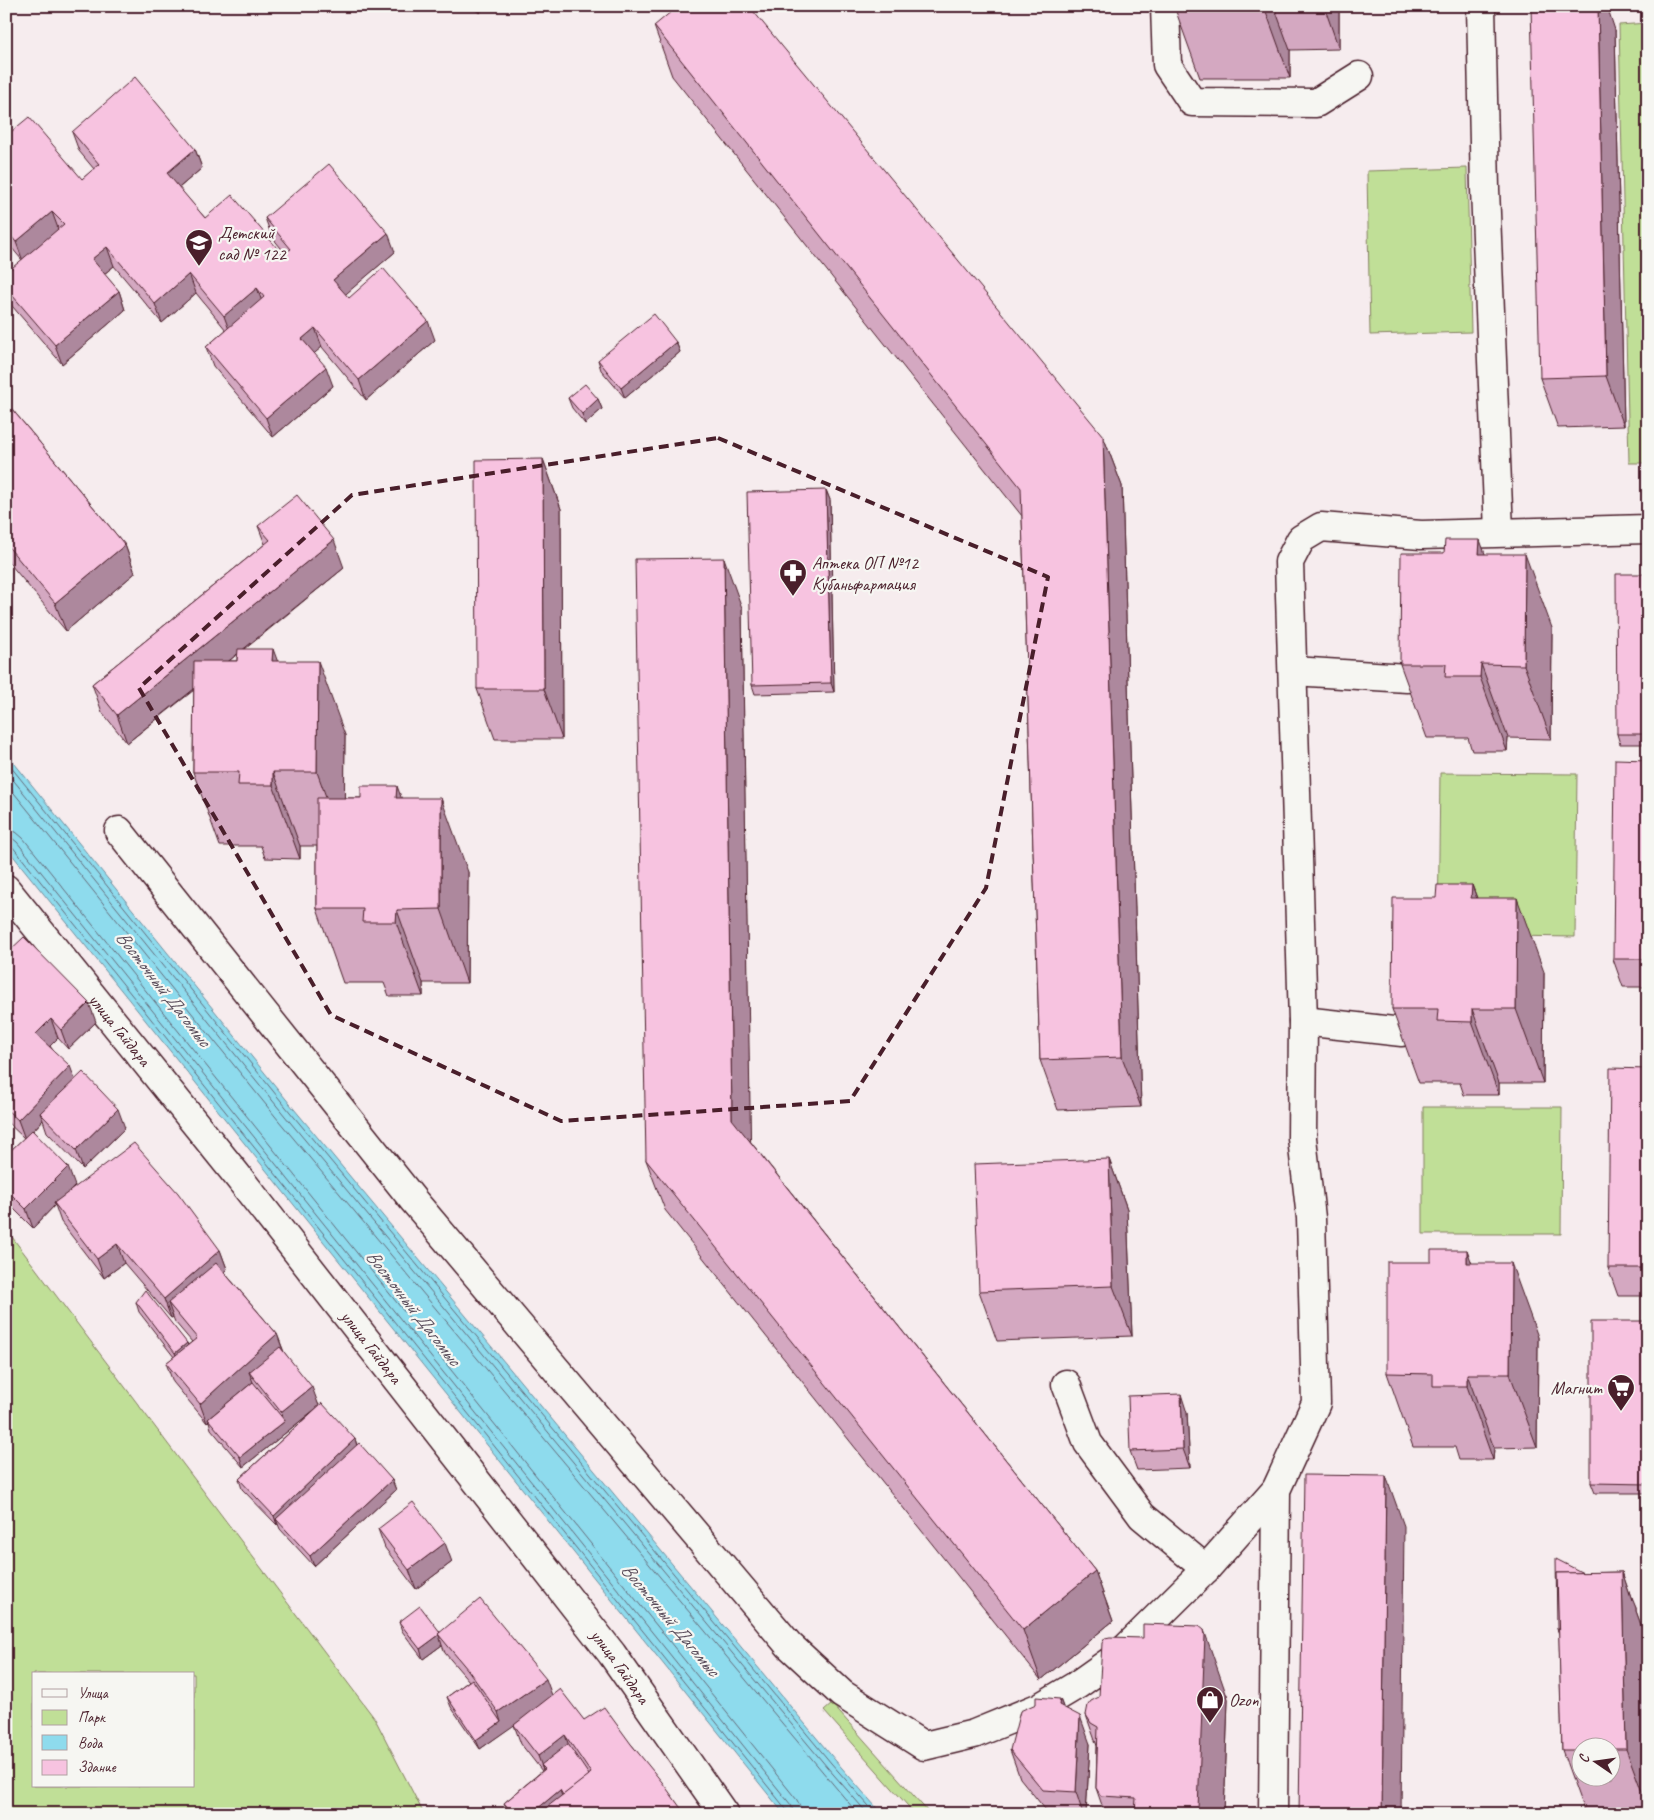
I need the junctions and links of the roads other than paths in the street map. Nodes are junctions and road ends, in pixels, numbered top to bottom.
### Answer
1 (1166, 6) edge
2 (1481, 6) edge
3 (1359, 76) dead end
4 (1648, 529) edge
5 (1499, 532) junction
6 (1293, 671) junction
7 (1407, 678) edge
8 (118, 831) dead end
9 (6, 889) edge
10 (1304, 1021) junction
11 (1402, 1032) edge
12 (1066, 1384) dead end
13 (1276, 1490) junction
14 (1206, 1569) junction
15 (724, 1814) edge
16 (1273, 1814) edge

1 - 3 street
2 - 5 street
4 - 5 street
5 - 6 street
6 - 7 street
6 - 10 street
8 - 14 street
9 - 15 street, улица Гайдара
10 - 11 street
10 - 13 street
12 - 14 street
13 - 14 street
13 - 16 street

